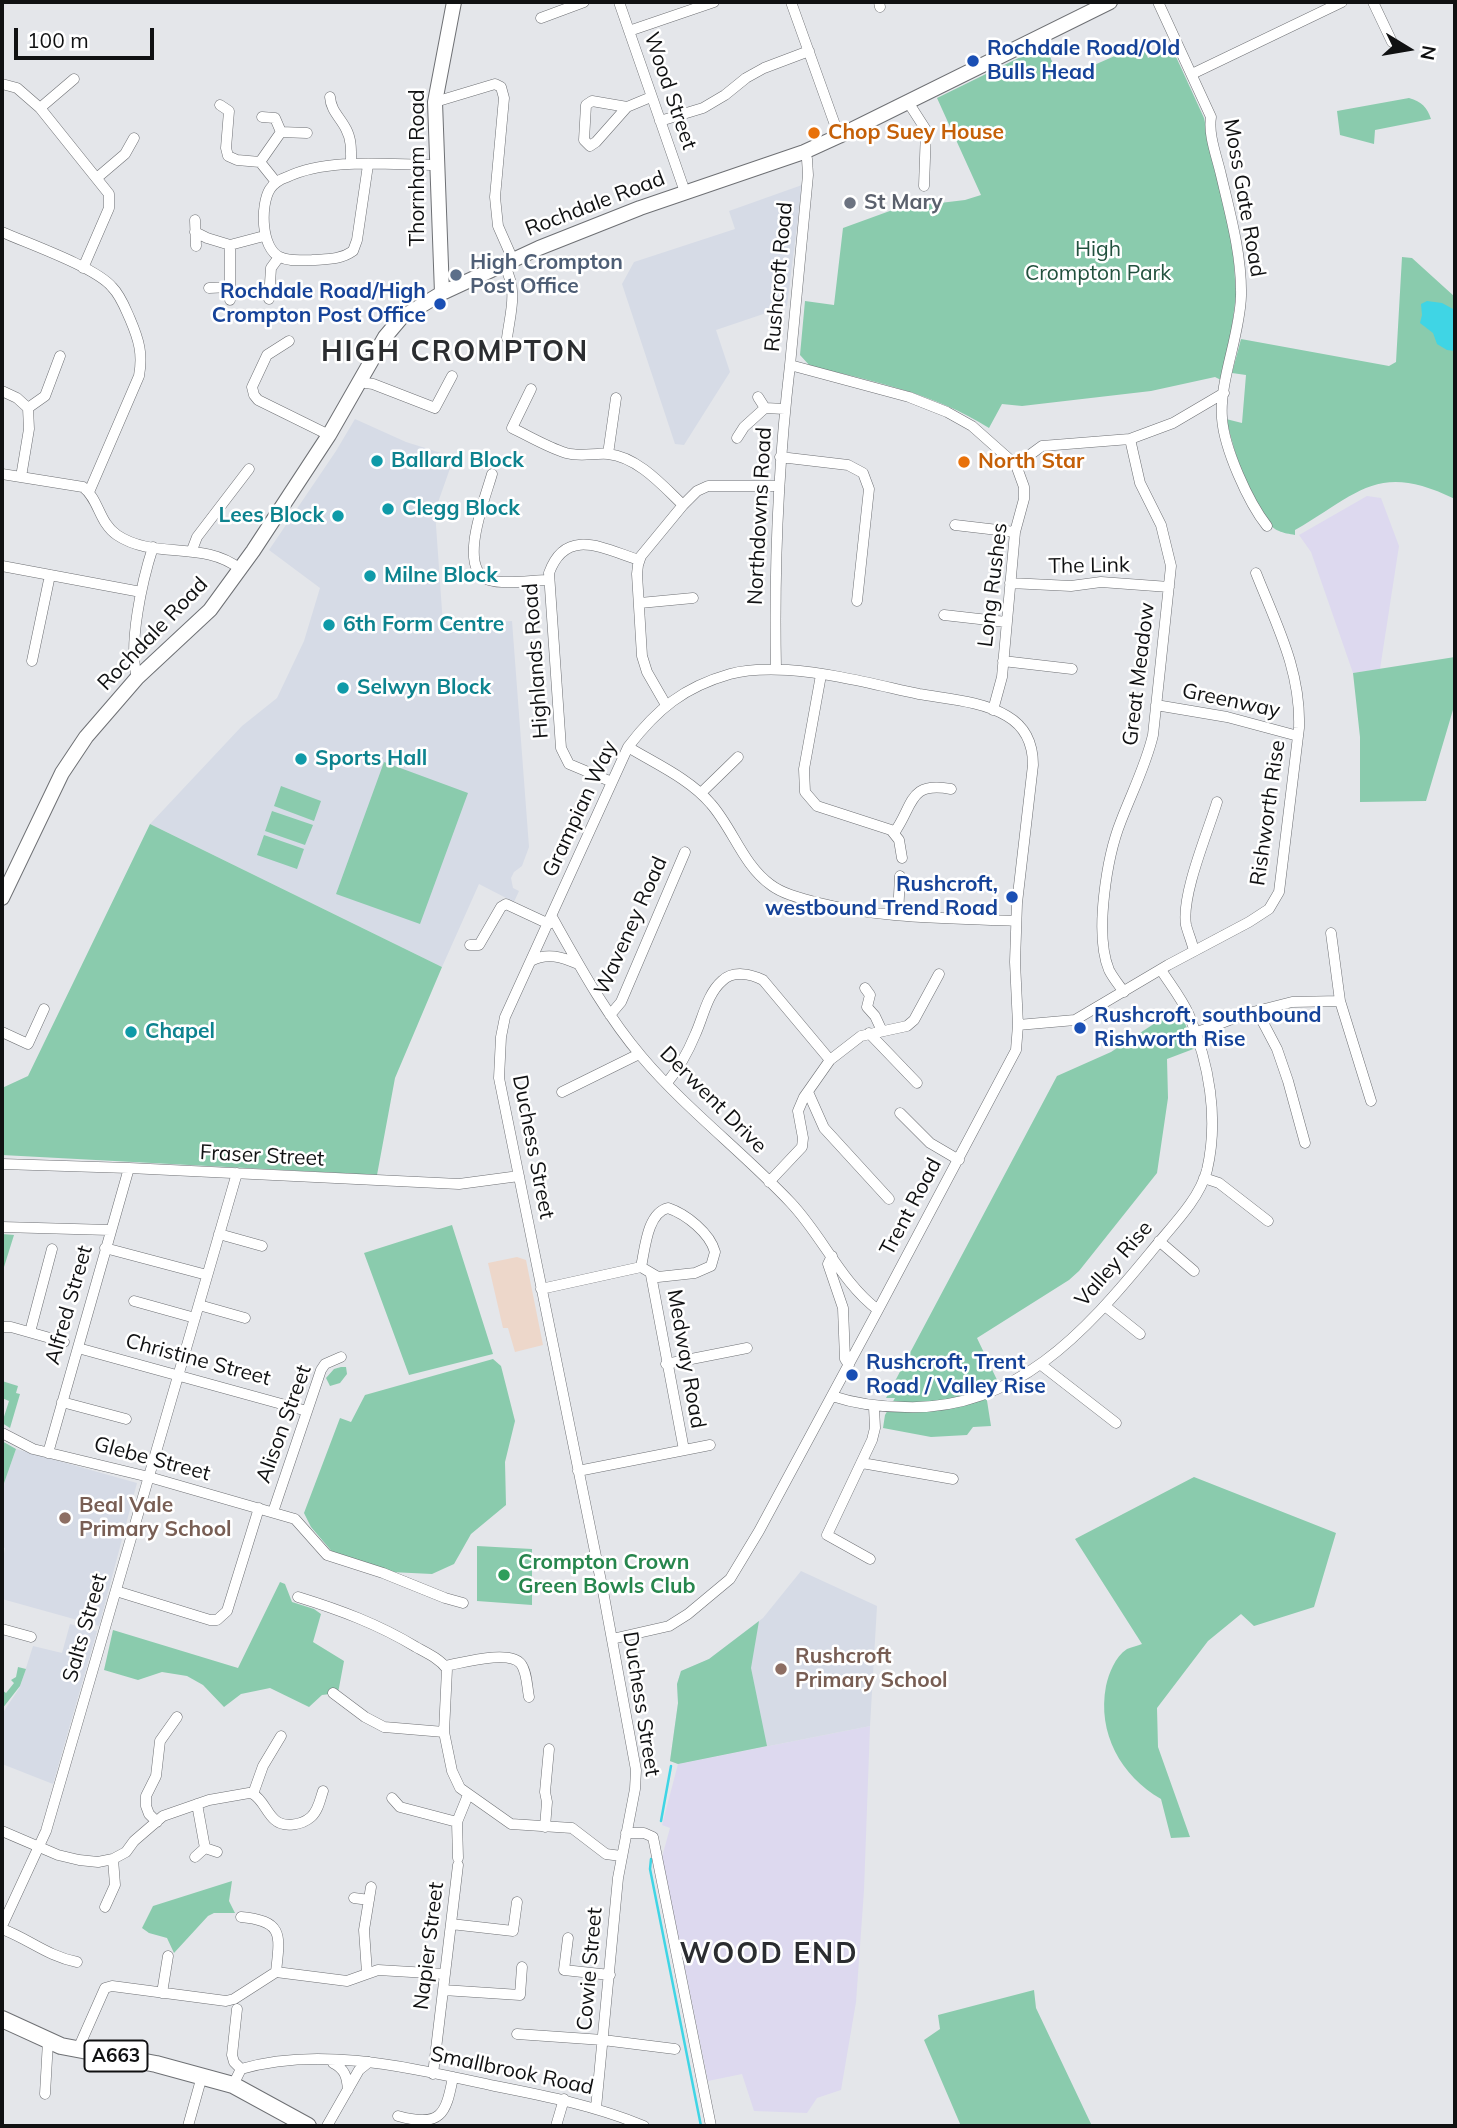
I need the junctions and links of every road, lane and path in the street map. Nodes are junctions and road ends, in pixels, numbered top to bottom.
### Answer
1 (454, 2) edge
2 (584, 2) edge
3 (619, 2) edge
4 (714, 2) edge
5 (791, 2) edge
6 (1107, 2) edge
7 (1158, 2) edge
8 (1342, 2) edge
9 (1373, 2) edge
10 (541, 18) dead end
11 (629, 31) junction
12 (1392, 42) dead end
13 (808, 51) junction
14 (1192, 74) junction
15 (74, 79) dead end
16 (2, 84) edge
17 (331, 97) dead end
18 (652, 97) junction
19 (435, 102) junction
20 (908, 102) junction
21 (241, 106) dead end
22 (626, 107) junction
23 (40, 108) junction
24 (262, 117) dead end
25 (660, 121) junction
26 (281, 132) junction
27 (307, 133) dead end
28 (839, 136) junction
29 (134, 138) dead end
30 (804, 152) junction
31 (260, 162) junction
32 (351, 164) junction
33 (368, 165) junction
34 (436, 165) junction
35 (98, 177) junction
36 (276, 182) junction
37 (924, 186) dead end
38 (685, 192) junction
39 (195, 220) dead end
40 (2, 232) edge
41 (195, 232) junction
42 (264, 236) junction
43 (230, 245) junction
44 (196, 246) dead end
45 (279, 257) junction
46 (508, 262) junction
47 (83, 268) junction
48 (230, 287) junction
49 (209, 288) dead end
50 (442, 293) junction
51 (269, 299) dead end
52 (230, 300) dead end
53 (507, 338) dead end
54 (289, 341) dead end
55 (60, 356) dead end
56 (790, 365) junction
57 (452, 376) dead end
58 (359, 382) junction
59 (531, 389) dead end
60 (2, 391) edge
61 (1224, 393) junction
62 (758, 397) dead end
63 (616, 398) dead end
64 (28, 408) junction
65 (765, 408) junction
66 (785, 409) junction
67 (329, 435) junction
68 (737, 438) dead end
69 (1130, 439) junction
70 (608, 454) junction
71 (780, 457) junction
72 (1016, 465) junction
73 (249, 469) dead end
74 (2, 474) edge
75 (492, 474) dead end
76 (21, 477) junction
77 (778, 486) junction
78 (89, 492) junction
79 (683, 505) junction
80 (955, 525) dead end
81 (1267, 526) dead end
82 (1015, 532) junction
83 (153, 547) junction
84 (192, 550) junction
85 (639, 560) junction
86 (2, 566) edge
87 (240, 569) junction
88 (1256, 573) dead end
89 (50, 575) junction
90 (549, 580) junction
91 (1010, 583) junction
92 (1169, 587) junction
93 (141, 592) junction
94 (693, 598) dead end
95 (857, 601) dead end
96 (640, 603) junction
97 (944, 615) dead end
98 (1006, 622) junction
99 (32, 661) dead end
100 (1003, 662) junction
101 (1072, 669) dead end
102 (776, 670) junction
103 (821, 675) junction
104 (137, 678) junction
105 (666, 705) junction
106 (1156, 705) junction
107 (993, 710) junction
108 (1298, 736) junction
109 (628, 747) junction
110 (738, 757) dead end
111 (611, 782) junction
112 (951, 789) dead end
113 (701, 793) junction
114 (1217, 802) dead end
115 (894, 833) junction
116 (685, 852) dead end
117 (902, 858) dead end
118 (900, 876) dead end
119 (2, 898) edge
120 (898, 915) junction
121 (550, 921) junction
122 (1016, 921) junction
123 (1331, 933) dead end
124 (470, 945) dead end
125 (1194, 951) junction
126 (531, 961) junction
127 (579, 964) junction
128 (1161, 970) junction
129 (939, 974) dead end
130 (865, 988) dead end
131 (1124, 992) junction
132 (1340, 1001) junction
133 (44, 1009) dead end
134 (1256, 1011) junction
135 (610, 1015) junction
136 (505, 1017) joint
137 (1018, 1025) junction
138 (882, 1031) junction
139 (2, 1032) edge
140 (869, 1033) junction
141 (1195, 1033) junction
142 (639, 1054) junction
143 (830, 1060) junction
144 (667, 1083) junction
145 (917, 1083) dead end
146 (562, 1092) dead end
147 (808, 1092) junction
148 (1371, 1101) dead end
149 (900, 1113) dead end
150 (1305, 1143) dead end
151 (959, 1160) junction
152 (2, 1164) edge
153 (129, 1168) junction
154 (237, 1173) junction
155 (519, 1176) junction
156 (1204, 1178) junction
157 (769, 1182) junction
158 (889, 1199) dead end
159 (1268, 1221) dead end
160 (2, 1227) edge
161 (110, 1230) junction
162 (219, 1234) junction
163 (1159, 1241) junction
164 (262, 1246) dead end
165 (52, 1248) dead end
166 (105, 1248) junction
167 (832, 1256) junction
168 (641, 1267) junction
169 (1194, 1271) dead end
170 (207, 1275) junction
171 (651, 1275) junction
172 (541, 1289) junction
173 (134, 1301) dead end
174 (199, 1305) junction
175 (1105, 1306) junction
176 (878, 1310) junction
177 (195, 1318) junction
178 (245, 1318) dead end
179 (2, 1327) edge
180 (30, 1332) junction
181 (1140, 1334) dead end
182 (64, 1342) dead end
183 (78, 1348) junction
184 (747, 1348) dead end
185 (341, 1357) dead end
186 (666, 1364) junction
187 (1040, 1364) junction
188 (849, 1365) junction
189 (179, 1374) junction
190 (832, 1396) junction
191 (62, 1402) junction
192 (874, 1407) junction
193 (307, 1411) junction
194 (126, 1419) dead end
195 (1116, 1423) dead end
196 (2, 1433) edge
197 (710, 1445) dead end
198 (684, 1450) junction
199 (48, 1453) junction
200 (862, 1463) junction
201 (578, 1471) junction
202 (149, 1477) junction
203 (953, 1479) dead end
204 (259, 1508) junction
205 (273, 1512) junction
206 (870, 1559) dead end
207 (116, 1591) junction
208 (298, 1597) dead end
209 (463, 1602) dead end
210 (2, 1631) edge
211 (31, 1637) dead end
212 (612, 1639) junction
213 (445, 1666) junction
214 (333, 1693) dead end
215 (529, 1697) dead end
216 (177, 1717) dead end
217 (444, 1732) junction
218 (281, 1736) dead end
219 (550, 1749) dead end
220 (323, 1791) dead end
221 (253, 1794) junction
222 (468, 1795) junction
223 (392, 1798) dead end
224 (197, 1804) junction
225 (157, 1822) junction
226 (457, 1822) junction
227 (545, 1826) junction
228 (2, 1831) edge
229 (626, 1833) junction
230 (40, 1847) junction
231 (205, 1848) junction
232 (217, 1852) dead end
233 (621, 1856) junction
234 (195, 1857) dead end
235 (113, 1859) junction
236 (371, 1887) dead end
237 (354, 1898) dead end
238 (369, 1900) junction
239 (517, 1902) dead end
240 (105, 1907) dead end
241 (241, 1917) dead end
242 (451, 1924) junction
243 (2, 1928) edge
244 (568, 1938) dead end
245 (168, 1956) dead end
246 (77, 1962) dead end
247 (522, 1967) dead end
248 (276, 1972) junction
249 (367, 1973) junction
250 (445, 1974) junction
251 (610, 1975) junction
252 (443, 1990) junction
253 (162, 1993) junction
254 (237, 2009) dead end
255 (2, 2019) edge
256 (517, 2034) dead end
257 (603, 2040) junction
258 (48, 2041) junction
259 (78, 2049) junction
260 (675, 2049) dead end
261 (326, 2060) junction
262 (369, 2062) junction
263 (242, 2069) junction
264 (433, 2074) junction
265 (202, 2076) junction
266 (453, 2077) junction
267 (233, 2085) junction
268 (348, 2091) junction
269 (45, 2094) dead end
270 (564, 2099) junction
271 (596, 2108) junction
272 (398, 2116) dead end
273 (639, 2125) edge
274 (188, 2126) edge
275 (307, 2126) edge
276 (327, 2126) edge
277 (556, 2126) edge
278 (711, 2126) edge

1 - 19 main road, Thornham Road
2 - 10 street
3 - 11 street, Wood Street
4 - 11 street
5 - 13 street
6 - 20 main road, Rochdale Road
7 - 14 street, Moss Gate Road
8 - 14 street
9 - 12 street
11 - 18 street, Wood Street
13 - 25 street
13 - 28 street
14 - 61 street, Moss Gate Road
15 - 23 street
16 - 23 street
17 - 32 street
18 - 22 street
18 - 25 street, Wood Street
19 - 34 main road, Thornham Road
19 - 46 street
20 - 28 main road, Rochdale Road
20 - 37 street
21 - 31 street
22 - 22 street
23 - 35 street
24 - 26 street
25 - 38 street, Wood Street
26 - 27 street
26 - 31 street
28 - 30 main road, Rochdale Road
29 - 35 street
30 - 38 main road, Rochdale Road
30 - 56 street, Rushcroft Road
31 - 36 street
32 - 33 street
32 - 36 street
33 - 34 street
33 - 45 street
34 - 50 main road, Thornham Road
35 - 47 street
36 - 42 street
38 - 46 main road, Rochdale Road
39 - 41 street
40 - 47 street
41 - 43 street
41 - 44 street
42 - 43 street
42 - 45 street
43 - 48 street
45 - 51 street
46 - 50 main road, Rochdale Road
46 - 53 street
47 - 78 street
48 - 49 street
48 - 52 street
50 - 58 main road, Rochdale Road
54 - 67 street
55 - 64 street
56 - 66 street, Northdowns Road
56 - 72 street, Rushcroft Road
57 - 58 street
58 - 67 main road, Rochdale Road
59 - 70 street
60 - 64 street
61 - 69 street
61 - 81 street, Moss Gate Road
62 - 65 street
63 - 70 street
64 - 76 street
65 - 66 street
65 - 68 street
66 - 71 street, Northdowns Road
67 - 87 main road, Rochdale Road
69 - 72 street
69 - 92 street, Great Meadow
70 - 79 street
71 - 77 street, Northdowns Road
71 - 95 street
72 - 82 street, Long Rushes
73 - 84 street
74 - 76 street
75 - 90 street
76 - 78 street
77 - 79 street
77 - 102 street, Northdowns Road
78 - 83 street
79 - 85 street
80 - 82 street
82 - 91 street, Long Rushes
83 - 84 street
83 - 93 street
84 - 87 street
85 - 90 street, Highlands Road
85 - 96 street
86 - 89 street
87 - 104 main road, Rochdale Road
88 - 108 street, Rishworth Rise
89 - 93 street
89 - 99 street
90 - 111 street, Highlands Road
91 - 92 street, The Link
91 - 98 street, Long Rushes
92 - 106 street, Great Meadow
93 - 104 street
94 - 96 street
96 - 105 street
97 - 98 street
98 - 100 street, Long Rushes
100 - 101 street
100 - 107 street, Long Rushes
102 - 103 street, Grampian Way
102 - 105 street, Grampian Way
103 - 107 street, Grampian Way
103 - 115 street
104 - 119 main road, Rochdale Road
105 - 109 street, Grampian Way
106 - 108 street, Greenway
106 - 131 street, Great Meadow
107 - 122 street, Trent Road
108 - 125 street, Rishworth Rise
109 - 111 street, Grampian Way
109 - 113 street
110 - 113 street
111 - 121 street, Grampian Way
112 - 115 street
113 - 120 street
114 - 125 street
115 - 117 street
116 - 135 street, Waveney Road
118 - 120 street
120 - 122 street
121 - 124 street
121 - 126 street, Grampian Way
121 - 127 street, Derwent Drive
122 - 137 street, Trent Road
123 - 132 street
125 - 128 street, Rishworth Rise
126 - 127 street
126 - 136 street, Grampian Way
127 - 135 street, Derwent Drive
128 - 131 street, Rishworth Rise
128 - 141 street, Valley Rise
129 - 138 street
130 - 138 street
131 - 137 street, Rishworth Rise
132 - 134 street
132 - 148 street
133 - 139 street
134 - 141 street
134 - 150 street
135 - 142 street, Derwent Drive
136 - 155 street, Duchess Street
137 - 151 street, Trent Road
138 - 140 street
140 - 143 street
140 - 145 street
141 - 156 street, Valley Rise
142 - 144 street, Derwent Drive
142 - 146 street
143 - 144 street
143 - 147 street
144 - 157 street, Derwent Drive
147 - 157 street
147 - 158 street
149 - 151 street
151 - 176 street, Trent Road
152 - 153 street, Fraser Street
153 - 154 street, Fraser Street
153 - 161 street, Alfred Street
154 - 155 street, Fraser Street
154 - 162 street, Salts Street
155 - 172 street, Duchess Street
156 - 159 street
156 - 163 street, Valley Rise
157 - 167 street, Derwent Drive
160 - 161 street
161 - 166 street, Alfred Street
162 - 164 street
162 - 170 street, Salts Street
163 - 169 street
163 - 175 street, Valley Rise
165 - 180 street
166 - 170 street
166 - 183 street, Alfred Street
167 - 176 street, Derwent Drive
167 - 188 street, Derwent Drive
168 - 171 street
168 - 171 street
168 - 172 street
170 - 174 street, Salts Street
171 - 186 street, Medway Road
172 - 201 street, Duchess Street
173 - 177 street
174 - 177 street, Salts Street
174 - 178 street
175 - 181 street
175 - 187 street, Valley Rise
176 - 188 street, Trent Road
177 - 189 street, Salts Street
179 - 180 street
180 - 182 street
183 - 189 street, Christine Street
183 - 191 street, Alfred Street
184 - 186 street
185 - 193 street, Alison Street
186 - 198 street, Medway Road
187 - 192 street, Valley Rise
187 - 195 street
188 - 190 street, Trent Road
189 - 193 street, Christine Street
189 - 202 street, Salts Street
190 - 192 street, Valley Rise
190 - 212 street, Trent Road
191 - 194 street
191 - 199 street, Alfred Street
192 - 200 street
193 - 205 street, Alison Street
196 - 199 street, Glebe Street
197 - 198 street
198 - 201 street
199 - 202 street, Glebe Street
200 - 203 street
200 - 206 street
201 - 212 street, Duchess Street
202 - 204 street, Glebe Street
202 - 207 street, Salts Street
204 - 205 street, Glebe Street
204 - 207 street
205 - 209 street, Glebe Street
207 - 230 street, Salts Street
208 - 213 street
210 - 211 street
212 - 229 street, Duchess Street
213 - 215 street
213 - 217 street
214 - 217 street
216 - 225 street
217 - 222 street
218 - 221 street
219 - 227 street
220 - 221 street
221 - 224 street
222 - 226 street
222 - 227 street
223 - 226 street
224 - 225 street
224 - 231 street
225 - 235 street
226 - 242 street, Napier Street
227 - 233 street
228 - 230 street
229 - 233 street, Cowie Street
229 - 278 street
230 - 235 street
230 - 243 street, Salts Street
231 - 232 street
231 - 234 street
233 - 251 street, Cowie Street
235 - 240 street
236 - 238 street
237 - 238 street
238 - 249 street
239 - 242 street
241 - 248 street
242 - 250 street, Napier Street
243 - 246 street
244 - 251 street
245 - 253 street
247 - 252 street
248 - 249 street
248 - 253 street
249 - 250 street
250 - 252 street, Napier Street
251 - 257 street, Cowie Street
252 - 264 street, Napier Street
253 - 259 street
254 - 263 street
255 - 258 main road, A663
256 - 257 street
257 - 260 street
257 - 271 street, Cowie Street
258 - 259 main road, A663
258 - 269 street
259 - 265 main road, A663
261 - 262 street, Smallbrook Road
261 - 263 street, Smallbrook Road
261 - 268 street
262 - 264 street, Smallbrook Road
262 - 268 street
263 - 267 street
264 - 266 street, Smallbrook Road
265 - 267 main road, A663
265 - 274 street
266 - 270 street, Smallbrook Road
266 - 272 street
267 - 275 main road, A663
268 - 276 street
270 - 271 street, Smallbrook Road
270 - 277 street
271 - 273 street, Smallbrook Road

